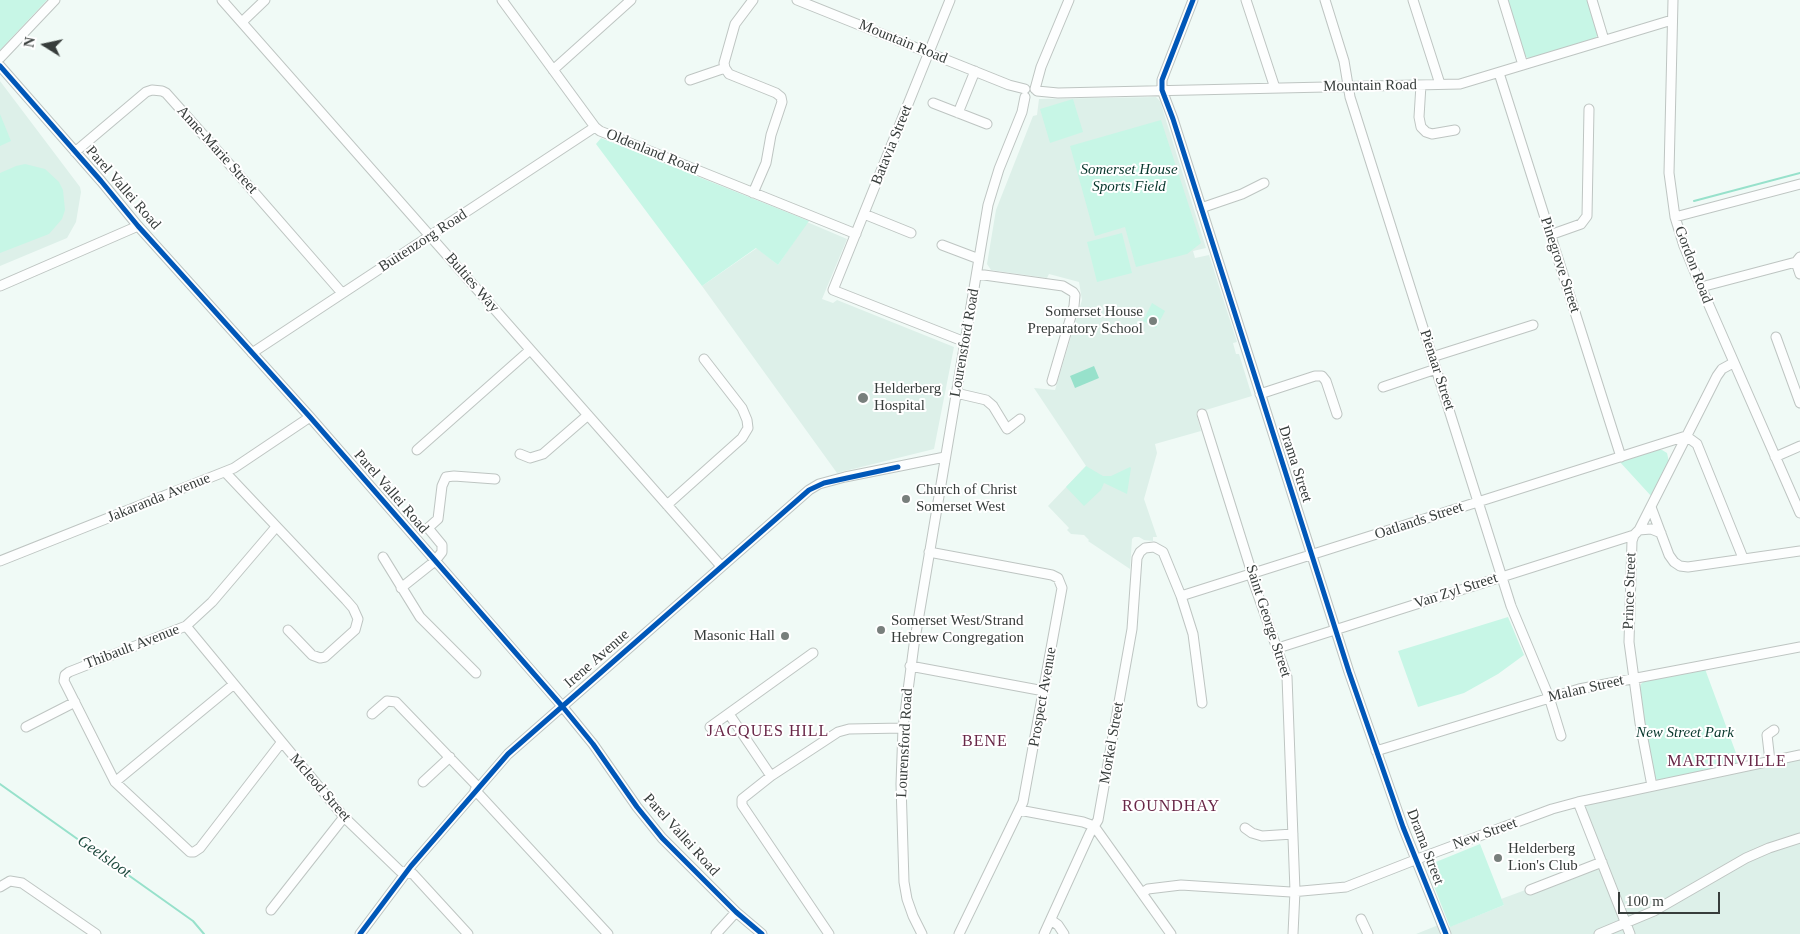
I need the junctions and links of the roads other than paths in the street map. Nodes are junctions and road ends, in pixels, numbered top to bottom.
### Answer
1 (55, 0) edge
2 (222, 0) edge
3 (265, 0) edge
4 (502, 0) edge
5 (631, 0) edge
6 (753, 0) edge
7 (797, 0) edge
8 (950, 0) edge
9 (1070, 0) edge
10 (1193, 0) edge
11 (1246, 0) edge
12 (1324, 0) edge
13 (1413, 0) edge
14 (1503, 0) edge
15 (1592, 0) edge
16 (1673, 0) edge
17 (1672, 20) junction
18 (242, 22) junction
19 (1604, 40) junction
20 (929, 53) junction
21 (0, 58) edge
22 (1524, 65) junction
23 (0, 66) edge
24 (725, 68) junction
25 (553, 70) junction
26 (1040, 70) junction
27 (975, 71) junction
28 (1499, 73) junction
29 (690, 80) dead end
30 (1440, 84) junction
31 (1421, 85) junction
32 (1348, 86) junction
33 (1275, 88) junction
34 (1162, 90) junction
35 (1047, 92) junction
36 (1030, 93) junction
37 (1058, 93) junction
38 (933, 103) dead end
39 (1589, 109) dead end
40 (958, 113) junction
41 (987, 124) dead end
42 (595, 127) junction
43 (1456, 130) dead end
44 (75, 152) junction
45 (1264, 183) dead end
46 (1800, 184) edge
47 (753, 193) junction
48 (1201, 208) junction
49 (864, 214) junction
50 (1675, 217) junction
51 (138, 226) junction
52 (911, 233) dead end
53 (856, 234) junction
54 (1550, 235) junction
55 (430, 237) junction
56 (942, 245) dead end
57 (979, 258) junction
58 (1798, 259) edge
59 (977, 274) junction
60 (1800, 274) edge
61 (0, 286) edge
62 (1701, 287) junction
63 (342, 293) junction
64 (1533, 325) dead end
65 (1776, 337) dead end
66 (965, 342) junction
67 (530, 350) junction
68 (252, 353) junction
69 (1432, 357) junction
70 (704, 359) dead end
71 (1733, 363) junction
72 (1436, 369) junction
73 (1052, 381) dead end
74 (1383, 387) dead end
75 (1797, 387) edge
76 (956, 393) junction
77 (1260, 394) junction
78 (1800, 403) edge
79 (1202, 414) dead end
80 (1337, 414) dead end
81 (588, 415) junction
82 (310, 417) junction
83 (1020, 419) dead end
84 (1686, 436) junction
85 (1658, 445) junction
86 (1800, 446) edge
87 (417, 450) dead end
88 (520, 454) dead end
89 (1621, 457) junction
90 (1775, 457) junction
91 (945, 458) junction
92 (1674, 461) junction
93 (225, 472) junction
94 (496, 479) dead end
95 (1478, 502) junction
96 (667, 504) junction
97 (1651, 507) junction
98 (1800, 513) edge
99 (276, 527) junction
100 (428, 528) junction
101 (1637, 532) junction
102 (1661, 532) junction
103 (411, 533) junction
104 (1800, 551) edge
105 (929, 552) junction
106 (1311, 555) junction
107 (383, 557) dead end
108 (1743, 558) junction
109 (0, 561) edge
110 (435, 561) junction
111 (721, 566) junction
112 (1252, 574) junction
113 (1502, 576) junction
114 (401, 588) junction
115 (1181, 596) junction
116 (186, 626) junction
117 (1335, 629) junction
118 (288, 630) dead end
119 (1800, 647) edge
120 (1278, 648) junction
121 (813, 653) dead end
122 (910, 666) junction
123 (476, 673) dead end
124 (1635, 678) junction
125 (234, 684) junction
126 (1044, 691) junction
127 (1549, 697) junction
128 (75, 702) junction
129 (1202, 703) dead end
130 (562, 706) junction
131 (372, 714) dead end
132 (729, 714) junction
133 (26, 727) dead end
134 (710, 727) dead end
135 (903, 728) junction
136 (1774, 730) dead end
137 (1561, 736) dead end
138 (281, 743) junction
139 (1376, 751) junction
140 (1800, 755) edge
141 (450, 757) junction
142 (1770, 761) junction
143 (771, 776) junction
144 (115, 782) junction
145 (423, 782) dead end
146 (1652, 786) junction
147 (477, 788) junction
148 (1578, 802) junction
149 (1019, 810) junction
150 (344, 817) junction
151 (1094, 826) junction
152 (1245, 828) dead end
153 (1293, 834) junction
154 (1800, 838) edge
155 (1416, 860) junction
156 (1602, 862) junction
157 (407, 873) junction
158 (0, 888) edge
159 (1530, 890) dead end
160 (1295, 891) junction
161 (1142, 893) junction
162 (271, 910) dead end
163 (736, 912) junction
164 (1362, 919) dead end
165 (1051, 920) junction
166 (1626, 923) junction
167 (96, 934) edge
168 (360, 934) edge
169 (468, 934) edge
170 (608, 934) edge
171 (716, 934) edge
172 (762, 934) edge
173 (829, 934) edge
174 (922, 934) edge
175 (959, 934) edge
176 (1044, 934) edge
177 (1064, 934) edge
178 (1171, 934) edge
179 (1293, 934) edge
180 (1368, 934) edge
181 (1446, 934) edge
182 (1599, 934) edge
183 (1630, 934) edge

1 - 21 street
2 - 18 street, Bulties Way
3 - 18 street
4 - 25 street, Oldenland Road
5 - 25 street
6 - 24 street
7 - 20 street, Mountain Road
8 - 20 street, Batavia Street
9 - 26 street, Lourensford Road
10 - 34 street
11 - 33 street
12 - 32 street, Pienaar Street
13 - 30 street
14 - 22 street
15 - 19 street
16 - 17 street, Gordon Road
17 - 19 street, Mountain Road
17 - 50 street, Gordon Road
18 - 55 street, Bulties Way
19 - 22 street, Mountain Road
20 - 27 street, Mountain Road
20 - 49 street, Batavia Street
22 - 28 street, Mountain Road
23 - 44 street, Parel Vallei Road
24 - 29 street
24 - 47 street
25 - 42 street, Oldenland Road
26 - 35 street
26 - 36 street, Lourensford Road
27 - 36 street, Mountain Road
27 - 40 street
28 - 30 street, Mountain Road
28 - 54 street, Pinegrove Street
30 - 31 street, Mountain Road
31 - 32 street, Mountain Road
31 - 43 street
32 - 33 street, Mountain Road
32 - 69 street, Pienaar Street
33 - 34 street, Mountain Road
34 - 37 street, Mountain Road
34 - 48 street, Drama Street
35 - 36 street, Mountain Road
35 - 37 street, Mountain Road
36 - 37 street, Mountain Road
36 - 57 street, Lourensford Road
38 - 40 street
39 - 54 street
40 - 41 street
42 - 47 street, Oldenland Road
42 - 55 street, Buitenzorg Road
44 - 51 street, Parel Vallei Road
44 - 63 street, Anne-Marie Street
45 - 48 street
46 - 50 street
47 - 53 street, Oldenland Road
48 - 77 street, Drama Street
49 - 52 street
49 - 53 street, Batavia Street
50 - 62 street, Gordon Road
51 - 61 street
51 - 68 street, Parel Vallei Road
53 - 66 street, Batavia Street
54 - 89 street, Pinegrove Street
55 - 63 street, Buitenzorg Road
55 - 67 street, Bulties Way
56 - 57 street
57 - 59 street, Lourensford Road
58 - 60 street
58 - 62 street
59 - 66 street, Lourensford Road
59 - 73 street
62 - 71 street, Gordon Road
63 - 68 street, Buitenzorg Road
64 - 69 street
65 - 75 street
66 - 76 street, Lourensford Road
67 - 81 street, Bulties Way
67 - 87 street
68 - 82 street, Parel Vallei Road
69 - 72 street, Pienaar Street
70 - 96 street
71 - 84 street, Prince Street
71 - 90 street, Gordon Road
72 - 74 street
72 - 95 street, Pienaar Street
75 - 78 street
76 - 83 street
76 - 91 street, Lourensford Road
77 - 80 street
77 - 106 street, Drama Street
79 - 112 street, Saint George Street
81 - 88 street
81 - 96 street, Bulties Way
82 - 93 street, Jakaranda Avenue
82 - 103 street, Parel Vallei Road
84 - 85 street, Oatlands Street
84 - 92 street, Prince Street
84 - 108 street
85 - 89 street, Oatlands Street
85 - 92 street
86 - 90 street
89 - 95 street, Oatlands Street
90 - 98 street, Gordon Road
91 - 105 street, Lourensford Road
91 - 111 street, Irene Avenue
92 - 97 street, Prince Street
93 - 99 street
93 - 109 street, Jakaranda Avenue
94 - 100 street
95 - 106 street, Oatlands Street
95 - 113 street, Pienaar Street
96 - 111 street, Bulties Way
97 - 101 street, Prince Street
97 - 102 street
99 - 116 street, Thibault Avenue
99 - 118 street
100 - 103 street
100 - 110 street
101 - 102 street
101 - 113 street, Van Zyl Street
101 - 124 street, Prince Street
102 - 108 street
103 - 110 street, Parel Vallei Road
104 - 108 street
105 - 122 street, Lourensford Road
105 - 126 street, Prospect Avenue
106 - 112 street, Oatlands Street
106 - 117 street, Drama Street
107 - 114 street
110 - 114 street
110 - 130 street, Parel Vallei Road
111 - 130 street, Irene Avenue
112 - 115 street, Oatlands Street
112 - 120 street, Saint George Street
113 - 117 street, Van Zyl Street
113 - 127 street, Pienaar Street
114 - 123 street
115 - 129 street
115 - 151 street, Morkel Street
116 - 125 street, Mcleod Street
116 - 128 street, Thibault Avenue
117 - 120 street, Van Zyl Street
117 - 139 street, Drama Street
119 - 124 street, Malan Street
120 - 153 street, Saint George Street
121 - 132 street
122 - 126 street
122 - 135 street, Lourensford Road
124 - 127 street, Malan Street
124 - 146 street, Prince Street
125 - 138 street, Mcleod Street
125 - 144 street
126 - 149 street, Prospect Avenue
127 - 137 street, Pienaar Street
127 - 139 street, Malan Street
128 - 133 street
128 - 144 street
130 - 147 street, Irene Avenue
130 - 163 street, Parel Vallei Road
131 - 141 street
132 - 134 street
132 - 143 street
135 - 143 street
135 - 174 street, Lourensford Road
136 - 142 street
138 - 144 street
138 - 150 street, Mcleod Street
139 - 155 street, Drama Street
140 - 142 street, New Street
141 - 145 street
141 - 147 street
142 - 146 street, New Street
143 - 173 street
146 - 148 street, New Street
147 - 157 street, Irene Avenue
147 - 170 street
148 - 155 street, New Street
148 - 156 street
149 - 151 street
149 - 175 street, Prospect Avenue
150 - 157 street, Mcleod Street
150 - 162 street
151 - 161 street
151 - 165 street, Morkel Street
152 - 153 street
153 - 160 street, Saint George Street
154 - 166 street
155 - 160 street, New Street
155 - 181 street, Drama Street
156 - 159 street
156 - 166 street
157 - 168 street, Irene Avenue
157 - 169 street, Mcleod Street
158 - 167 street
160 - 161 street, New Street
160 - 179 street, Saint George Street
161 - 178 street
163 - 171 street
163 - 172 street, Parel Vallei Road
164 - 180 street
165 - 176 street, Morkel Street
165 - 177 street
166 - 182 street
166 - 183 street

